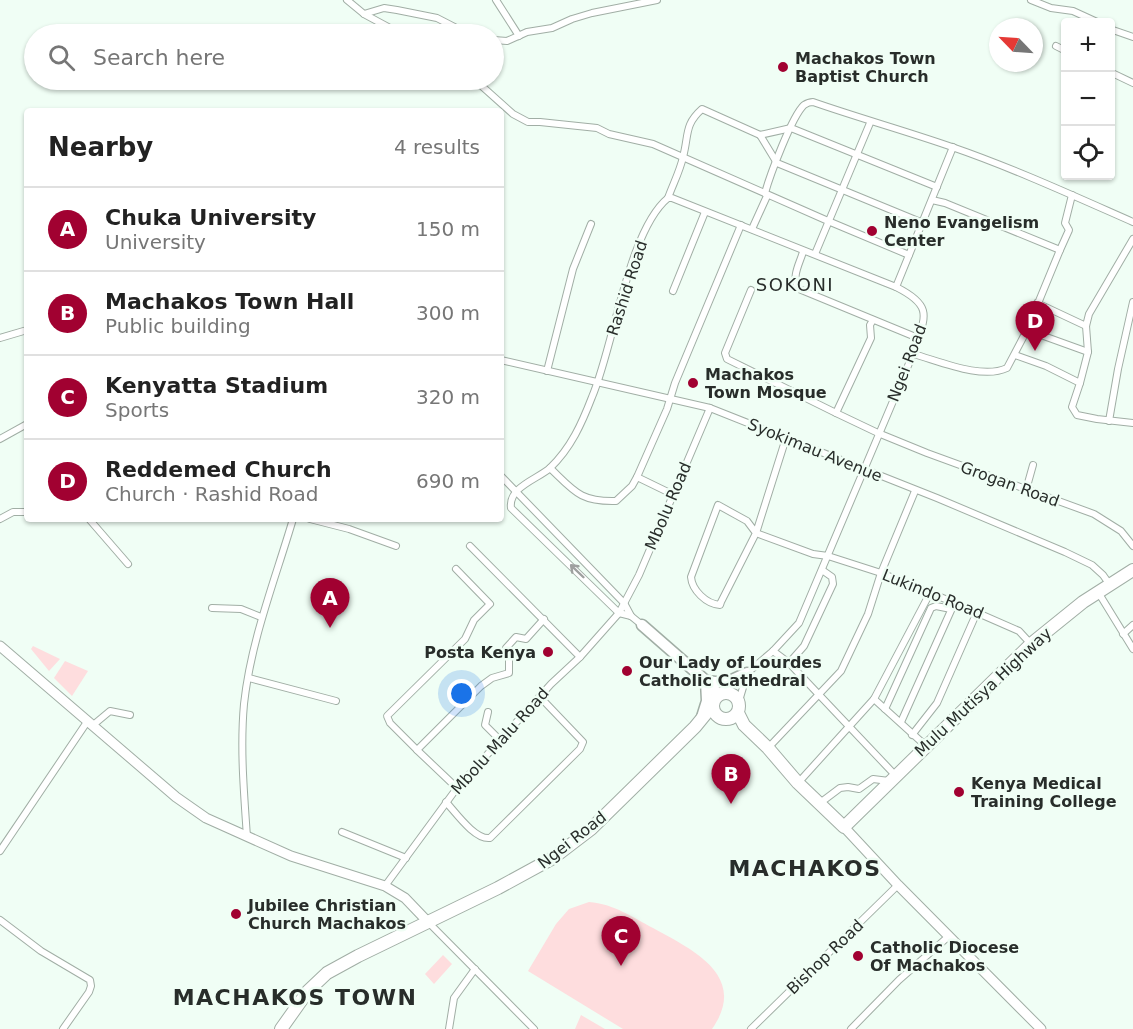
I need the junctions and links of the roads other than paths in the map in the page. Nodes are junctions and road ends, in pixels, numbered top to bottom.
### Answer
1 (347, 0) edge
2 (496, 0) edge
3 (657, 0) edge
4 (1031, 0) edge
5 (364, 14) junction
6 (1088, 18) edge
7 (382, 24) edge
8 (449, 24) edge
9 (1115, 31) edge
10 (519, 36) junction
11 (1133, 37) edge
12 (504, 41) edge
13 (1056, 46) dead end
14 (1061, 49) edge
15 (1115, 74) edge
16 (1133, 83) edge
17 (486, 90) edge
18 (870, 123) junction
19 (791, 128) junction
20 (760, 135) junction
21 (953, 147) junction
22 (858, 154) junction
23 (683, 157) junction
24 (777, 163) junction
25 (936, 187) junction
26 (842, 189) junction
27 (765, 193) junction
28 (1072, 195) junction
29 (668, 198) junction
30 (932, 200) junction
31 (705, 212) junction
32 (828, 221) junction
33 (1133, 222) edge
34 (922, 223) junction
35 (591, 224) dead end
36 (741, 225) junction
37 (752, 229) junction
38 (1133, 239) edge
39 (1060, 250) junction
40 (803, 252) junction
41 (815, 254) junction
42 (909, 255) junction
43 (896, 288) junction
44 (751, 290) dead end
45 (673, 291) dead end
46 (1133, 302) edge
47 (1037, 303) junction
48 (873, 320) junction
49 (1086, 326) junction
50 (1027, 330) junction
51 (24, 331) edge
52 (0, 338) edge
53 (918, 338) junction
54 (1088, 352) junction
55 (913, 354) junction
56 (1015, 355) junction
57 (504, 361) edge
58 (547, 371) junction
59 (598, 383) junction
60 (1080, 383) junction
61 (669, 398) junction
62 (710, 408) junction
63 (836, 413) junction
64 (1109, 421) junction
65 (1133, 423) edge
66 (24, 426) edge
67 (878, 433) junction
68 (786, 438) junction
69 (0, 439) edge
70 (1034, 465) dead end
71 (550, 468) junction
72 (863, 470) junction
73 (637, 477) junction
74 (504, 479) edge
75 (1026, 490) junction
76 (915, 491) junction
77 (516, 492) junction
78 (672, 494) junction
79 (24, 512) edge
80 (0, 519) edge
81 (92, 522) edge
82 (292, 522) edge
83 (321, 522) edge
84 (756, 533) junction
85 (396, 546) dead end
86 (470, 546) dead end
87 (1133, 546) edge
88 (828, 556) junction
89 (128, 564) dead end
90 (456, 569) dead end
91 (822, 570) junction
92 (1133, 570) edge
93 (881, 573) junction
94 (1110, 585) junction
95 (1098, 591) junction
96 (930, 593) junction
97 (624, 603) junction
98 (953, 606) junction
99 (212, 608) dead end
100 (977, 612) junction
101 (618, 613) junction
102 (631, 616) junction
103 (261, 617) junction
104 (544, 619) junction
105 (642, 625) joint
106 (1133, 625) edge
107 (1123, 634) junction
108 (1031, 644) junction
109 (0, 646) edge
110 (1133, 649) edge
111 (773, 651) junction
112 (580, 657) junction
113 (789, 663) junction
114 (747, 673) junction
115 (249, 678) junction
116 (706, 681) junction
117 (820, 694) junction
118 (540, 697) junction
119 (718, 698) junction
120 (874, 699) junction
121 (336, 701) dead end
122 (885, 709) junction
123 (488, 712) dead end
124 (733, 713) junction
125 (130, 715) dead end
126 (900, 722) junction
127 (698, 723) junction
128 (89, 724) junction
129 (849, 727) junction
130 (912, 735) junction
131 (499, 739) junction
132 (926, 747) junction
133 (768, 748) junction
134 (417, 750) junction
135 (892, 778) junction
136 (798, 783) junction
137 (457, 788) junction
138 (446, 802) junction
139 (820, 803) junction
140 (844, 827) junction
141 (342, 832) dead end
142 (247, 837) junction
143 (0, 851) edge
144 (406, 858) junction
145 (898, 885) junction
146 (385, 886) junction
147 (0, 920) edge
148 (428, 922) junction
149 (949, 936) junction
150 (475, 969) junction
151 (63, 1029) edge
152 (281, 1029) edge
153 (449, 1029) edge
154 (534, 1029) edge
155 (752, 1029) edge
156 (851, 1029) edge
157 (1041, 1029) edge

1 - 5 street
2 - 10 street
3 - 10 street
4 - 6 street
5 - 7 street
5 - 8 street
9 - 11 street
10 - 12 street
13 - 14 street
15 - 16 street
17 - 23 street
18 - 19 street
18 - 21 street
18 - 22 street
19 - 20 street
19 - 22 street
19 - 24 street
20 - 23 street, Rashid Road
20 - 24 street
21 - 25 street
21 - 28 street
22 - 25 street
22 - 26 street
23 - 27 street
23 - 29 street, Rashid Road
24 - 26 street
24 - 27 street
25 - 30 street
26 - 32 street
26 - 34 street
27 - 32 street
27 - 37 street
28 - 33 street
28 - 39 street
29 - 31 street
29 - 59 street, Rashid Road
30 - 34 street
30 - 39 street
31 - 36 street
31 - 45 street
32 - 41 street
32 - 42 street
34 - 42 street
35 - 58 street
36 - 37 street
36 - 61 street
37 - 40 street
38 - 49 street
39 - 47 street
40 - 41 street
40 - 48 street
41 - 43 street
42 - 43 street
43 - 53 street, Ngei Road
44 - 63 street, Grogan Road
46 - 64 street
47 - 49 street
47 - 50 street
48 - 53 street
48 - 63 street
49 - 54 street
50 - 54 street
50 - 56 street
51 - 52 street
53 - 55 street, Ngei Road
54 - 60 street
55 - 56 street
55 - 67 street, Ngei Road
56 - 60 street
57 - 58 street, Syokimau Avenue
58 - 59 street, Syokimau Avenue
59 - 61 street, Syokimau Avenue
59 - 71 street, Rashid Road
60 - 64 street
61 - 62 street, Syokimau Avenue
61 - 73 street
62 - 68 street, Syokimau Avenue
62 - 78 street, Mbolu Road
63 - 67 street, Grogan Road
64 - 65 street
66 - 69 street
67 - 72 street, Ngei Road
67 - 75 street, Grogan Road
68 - 72 street, Syokimau Avenue
68 - 84 street
70 - 75 street
71 - 73 street
71 - 77 street, Rashid Road
72 - 76 street, Syokimau Avenue
72 - 88 street, Ngei Road
73 - 78 street
74 - 77 street
75 - 87 street, Grogan Road
76 - 93 street
76 - 94 street, Syokimau Avenue
77 - 97 street
101 -> 77 street
78 - 97 street, Mbolu Road
79 - 80 street
81 - 89 street
82 - 103 street
83 - 85 street
84 - 84 street
84 - 88 street
86 - 104 street
88 - 91 street, Ngei Road
88 - 93 street, Lukindo Road
90 - 134 street
91 - 111 street, Ngei Road
91 - 113 street
92 - 94 highway, Mulu Mutisya Highway
93 - 96 street, Lukindo Road
93 - 117 street
94 - 95 highway, Mulu Mutisya Highway
95 - 107 street
95 - 108 highway, Mulu Mutisya Highway
96 - 98 street, Lukindo Road
96 - 120 street
97 - 101 street, Mbolu Malu Road
97 - 102 street
98 - 100 street, Lukindo Road
98 - 122 street
98 - 126 street
99 - 103 street
100 - 108 street, Lukindo Road
100 - 130 street
101 - 102 street
101 - 112 street, Mbolu Malu Road
102 - 105 street
103 - 115 street
104 - 112 street
104 - 134 street
105 - 116 main road
106 - 107 street
107 - 110 street
108 - 132 highway, Mulu Mutisya Highway
109 - 128 main road
111 - 113 street
111 - 114 street, Ngei Road
112 - 118 street, Mbolu Malu Road
113 - 117 street
114 - 116 main road
114 - 119 street, Ngei Road
114 - 124 street
115 - 121 street
115 - 142 street
116 - 119 main road
116 - 127 main road
117 - 129 street
117 - 133 street
118 - 131 street, Mbolu Malu Road
118 - 138 street
119 - 124 highway
119 - 124 highway
119 - 127 highway, Ngei Road
120 - 122 street
120 - 129 street
122 - 126 street
123 - 131 street
124 - 127 highway
124 - 133 highway
125 - 128 street
126 - 130 street
127 - 148 highway, Ngei Road
128 - 142 main road
128 - 143 street
129 - 135 street
129 - 136 street
130 - 132 street
131 - 137 street, Mbolu Malu Road
132 - 135 highway, Mulu Mutisya Highway
133 - 136 highway
134 - 137 street
135 - 139 street
135 - 140 highway, Mulu Mutisya Highway
136 - 139 highway
137 - 138 street, Mbolu Malu Road
138 - 144 street, Mbolu Malu Road
139 - 140 highway
140 - 145 main road
141 - 144 street
142 - 146 main road
144 - 146 street, Mbolu Malu Road
145 - 149 main road
145 - 155 street, Bishop Road
146 - 148 main road
147 - 151 street
148 - 150 street
148 - 152 highway, Ngei Road
149 - 156 street
149 - 157 main road
150 - 153 street
150 - 154 street

